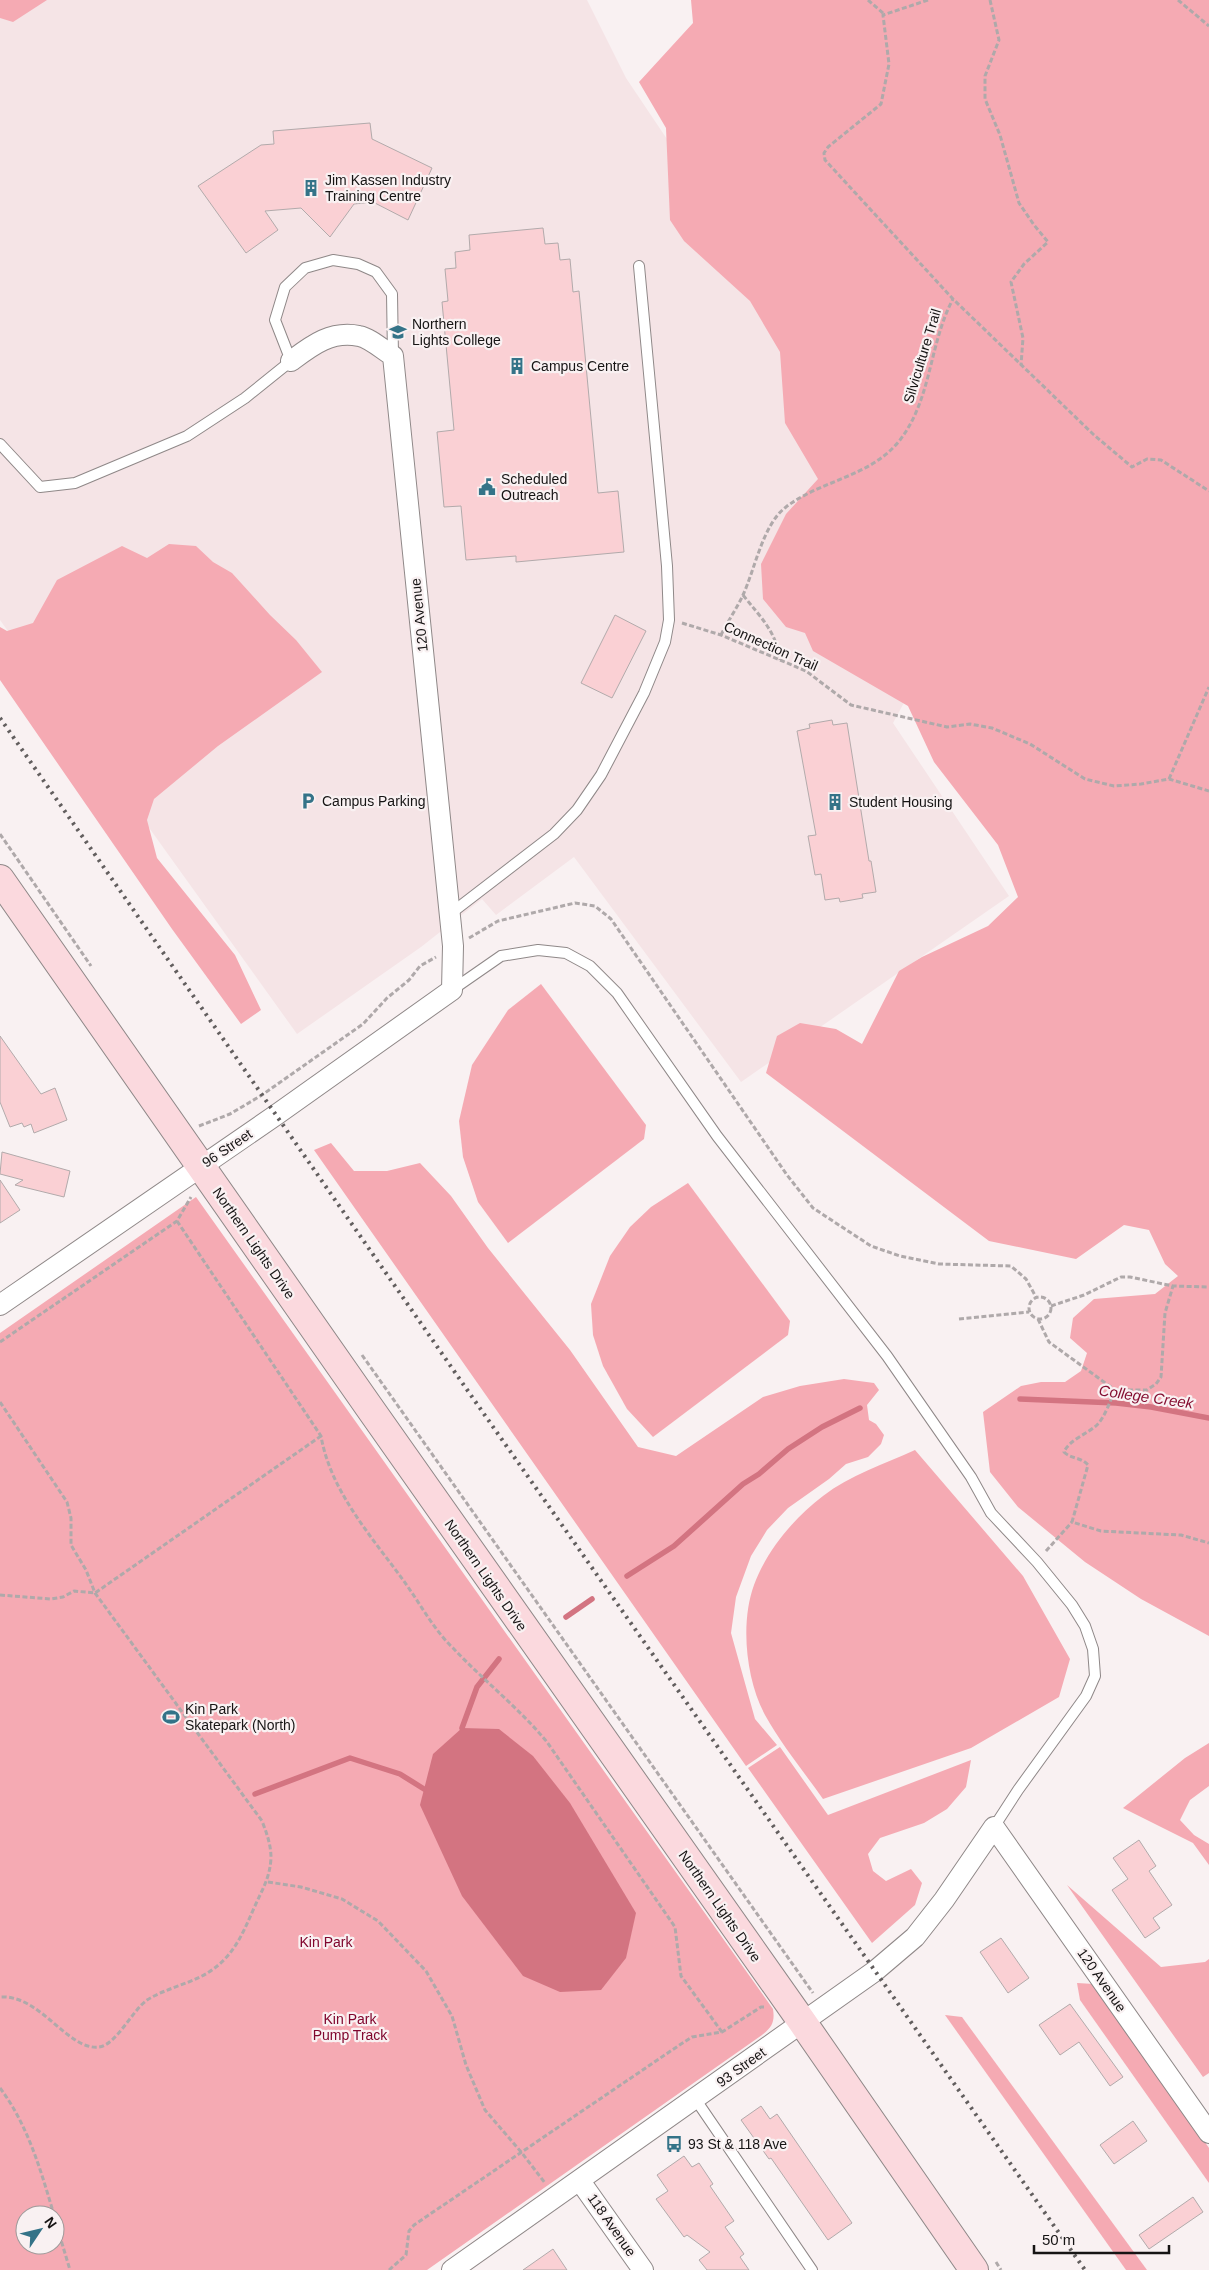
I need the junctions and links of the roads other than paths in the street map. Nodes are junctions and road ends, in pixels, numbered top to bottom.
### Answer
1 (639, 266) dead end
2 (393, 356) junction
3 (291, 361) junction
4 (0, 444) edge
5 (0, 879) edge
6 (450, 914) junction
7 (452, 990) junction
8 (210, 1159) junction
9 (0, 1305) edge
10 (994, 1827) junction
11 (812, 2016) junction
12 (696, 2100) junction
13 (1209, 2132) edge
14 (580, 2181) junction
15 (982, 2262) edge
16 (452, 2270) edge
17 (643, 2270) edge
18 (812, 2270) edge

1 - 6 lane
2 - 3 street
2 - 3 lane
2 - 6 street, 120 Avenue
3 - 4 lane
5 - 8 main road, Northern Lights Drive
6 - 7 street, 120 Avenue
7 - 8 street, 96 Street
7 - 10 lane
8 - 9 street, 96 Street
8 - 11 main road, Northern Lights Drive
10 - 11 street, 93 Street
10 - 13 street, 120 Avenue
11 - 12 street, 93 Street
11 - 15 main road, Northern Lights Drive
12 - 14 street, 93 Street
12 - 18 lane
14 - 16 street, 93 Street
14 - 17 street, 118 Avenue

